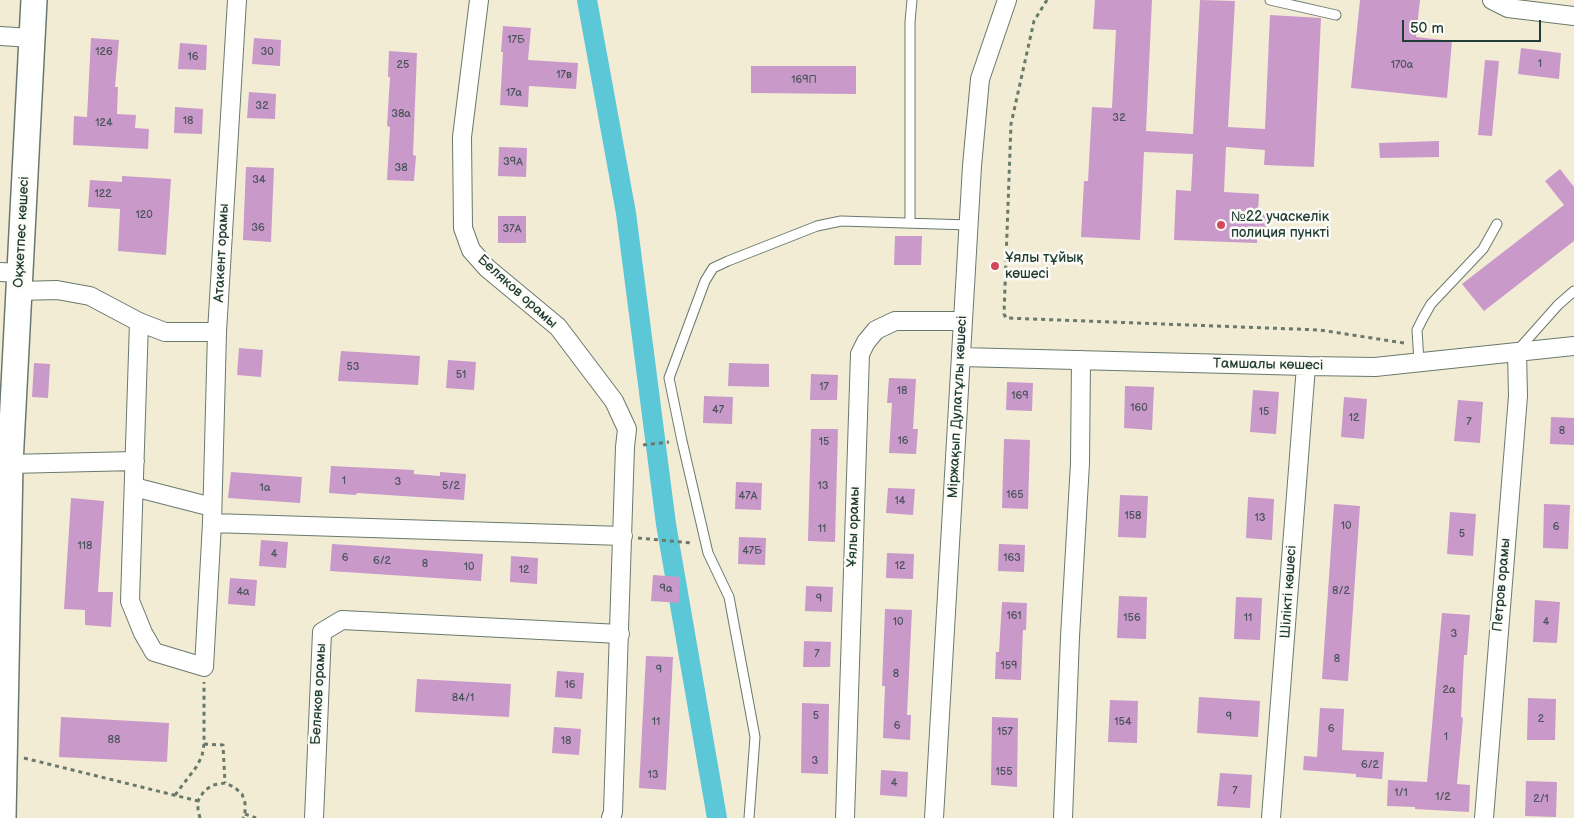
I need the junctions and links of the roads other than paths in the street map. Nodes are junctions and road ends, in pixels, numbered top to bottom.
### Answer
1 (34, 0) edge
2 (237, 0) edge
3 (479, 0) edge
4 (912, 0) edge
5 (1007, 0) edge
6 (1270, 0) edge
7 (1492, 0) edge
8 (1336, 15) dead end
9 (1574, 16) edge
10 (0, 36) edge
11 (32, 38) junction
12 (910, 223) junction
13 (1497, 224) dead end
14 (969, 225) junction
15 (13, 278) edge
16 (1574, 291) edge
17 (963, 321) junction
18 (139, 322) junction
19 (217, 332) junction
20 (1574, 346) edge
21 (1517, 352) junction
22 (1419, 353) junction
23 (961, 357) junction
24 (1081, 360) junction
25 (1306, 366) junction
26 (134, 461) junction
27 (10, 464) junction
28 (134, 487) junction
29 (212, 515) junction
30 (623, 536) junction
31 (620, 634) junction
32 (3, 653) edge
33 (3, 818) edge
34 (314, 818) edge
35 (611, 818) edge
36 (749, 818) edge
37 (844, 818) edge
38 (934, 818) edge
39 (1063, 818) edge
40 (1271, 818) edge
41 (1484, 818) edge

1 - 11 street, Оқжетпес көшесі
2 - 19 street, Атакент орамы
3 - 30 street, Беляков орамы
4 - 12 lane
5 - 14 street, Міржақып Дулатұлы көшесі
6 - 8 lane
7 - 9 street
10 - 11 street
11 - 15 street, Оқжетпес көшесі
12 - 14 lane
12 - 36 lane
13 - 22 lane
14 - 17 street, Міржақып Дулатұлы көшесі
15 - 18 street
15 - 27 street, Оқжетпес көшесі
16 - 21 lane
17 - 23 street, Міржақып Дулатұлы көшесі
17 - 37 street, Ұялы орамы
18 - 19 street
18 - 26 street
19 - 29 street, Атакент орамы
20 - 21 street, Тамшалы көшесі
21 - 22 street, Тамшалы көшесі
21 - 41 street, Петров орамы
22 - 25 street, Тамшалы көшесі
23 - 24 street, Тамшалы көшесі
23 - 38 street, Міржақып Дулатұлы көшесі
24 - 25 street, Тамшалы көшесі
24 - 39 street
25 - 40 street, Шілікті көшесі
26 - 27 street
26 - 28 street
27 - 32 street, Оқжетпес көшесі
28 - 29 street
28 - 29 street, Атакент орамы
29 - 30 street
30 - 31 street, Беляков орамы
31 - 34 street, Беляков орамы
31 - 35 street, Беляков орамы
32 - 33 street, Оқжетпес көшесі

